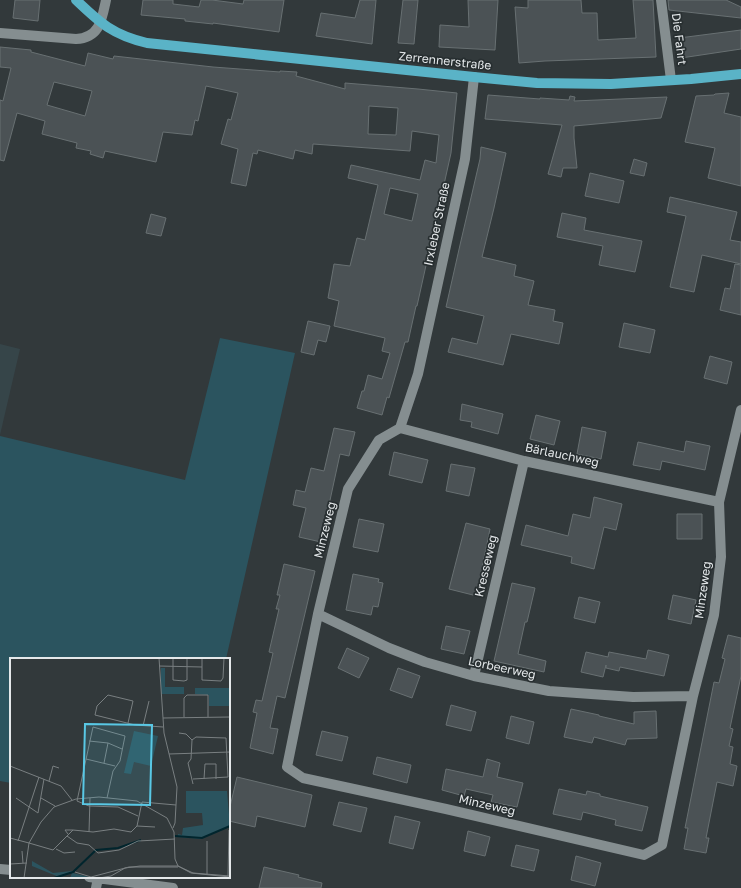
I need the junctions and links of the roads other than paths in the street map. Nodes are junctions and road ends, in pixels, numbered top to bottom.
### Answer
1 (76, 0) edge
2 (106, 0) edge
3 (661, 0) edge
4 (101, 23) junction
5 (0, 32) edge
6 (741, 74) edge
7 (474, 77) junction
8 (671, 80) junction
9 (741, 410) edge
10 (400, 428) junction
11 (524, 461) junction
12 (719, 502) junction
13 (318, 614) junction
14 (474, 676) junction
15 (693, 696) junction
16 (0, 869) edge
17 (10, 870) edge
18 (94, 881) edge
19 (173, 888) edge

1 - 4 main road, Zerrennerstraße
2 - 4 street
3 - 8 street, Die Fahrt
4 - 5 street
4 - 7 main road, Zerrennerstraße
6 - 8 main road, Zerrennerstraße
7 - 8 main road, Zerrennerstraße
7 - 10 street, Irxleber Straße
9 - 12 street, Minzeweg
10 - 11 street, Bärlauchweg
10 - 13 street, Minzeweg
11 - 12 street, Bärlauchweg
11 - 14 street, Kresseweg
12 - 15 street, Minzeweg
13 - 14 street, Lorbeerweg
13 - 15 street, Minzeweg
14 - 15 street, Lorbeerweg
16 - 17 street
18 - 19 street

